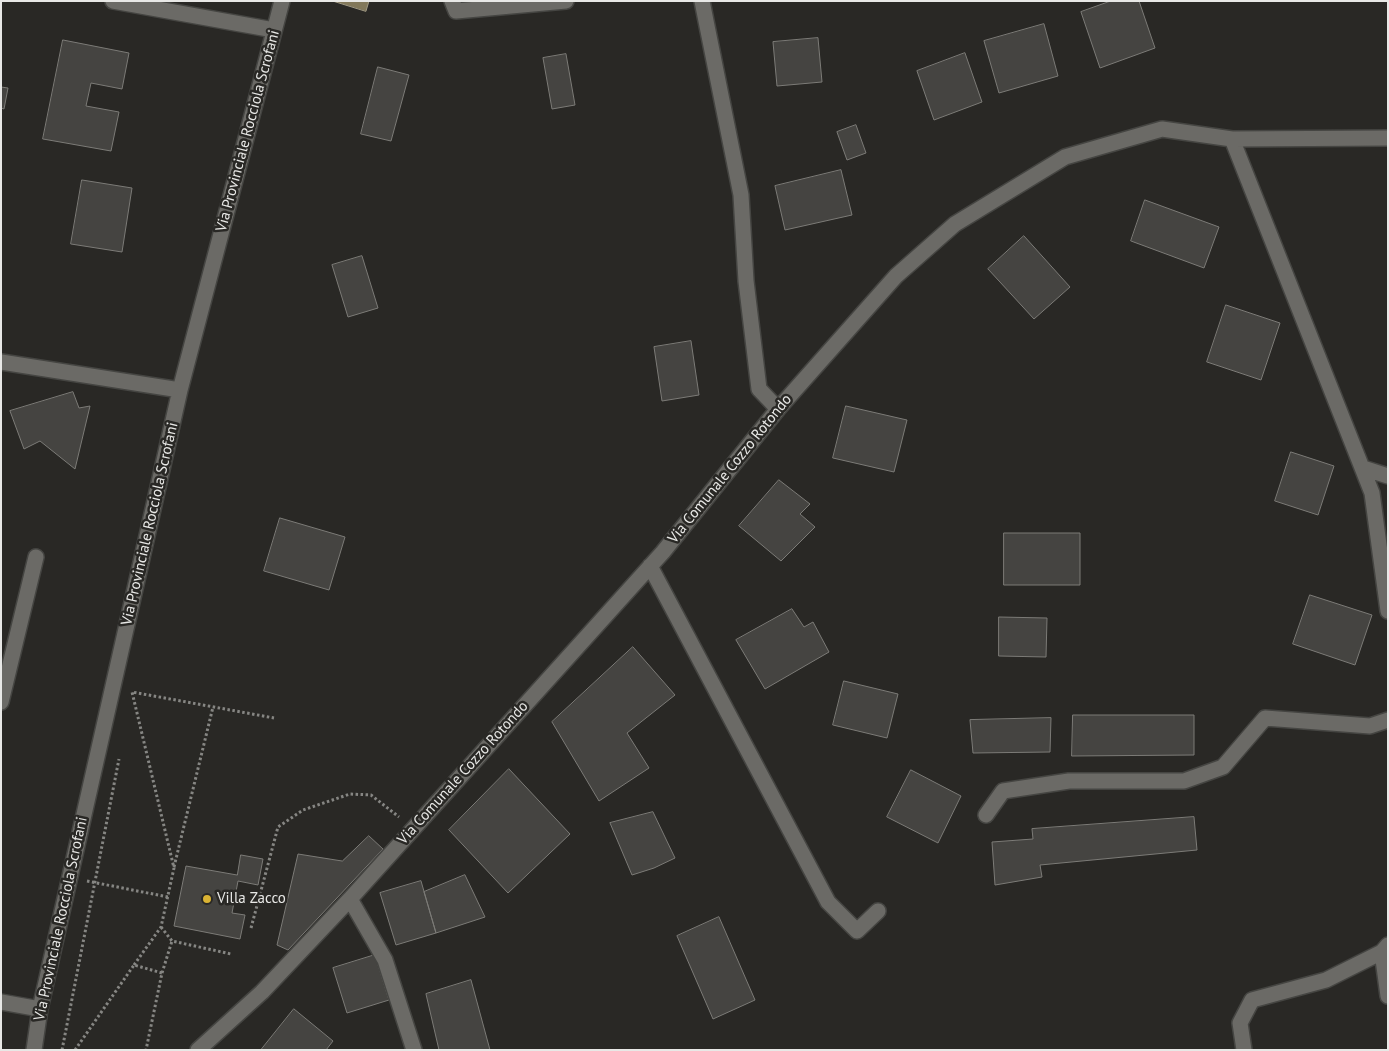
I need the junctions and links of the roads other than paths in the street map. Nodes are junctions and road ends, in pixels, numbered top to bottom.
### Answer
1 (113, 1) edge
2 (282, 1) edge
3 (452, 1) edge
4 (566, 1) edge
5 (702, 1) edge
6 (274, 30) junction
7 (1388, 138) edge
8 (1232, 139) junction
9 (1, 362) edge
10 (180, 390) junction
11 (778, 409) junction
12 (1363, 468) junction
13 (1388, 476) edge
14 (36, 557) dead end
15 (650, 566) junction
16 (1388, 611) edge
17 (7, 655) edge
18 (1, 702) edge
19 (1388, 720) edge
20 (986, 815) dead end
21 (350, 899) junction
22 (878, 911) dead end
23 (1385, 948) edge
24 (1388, 996) edge
25 (1, 1002) edge
26 (40, 1009) junction
27 (34, 1050) edge
28 (198, 1050) edge
29 (414, 1050) edge
30 (1244, 1050) edge

1 - 6 street
2 - 6 street, Via Provinciale Rocciola Scrofani
3 - 4 street
5 - 11 street
6 - 10 street, Via Provinciale Rocciola Scrofani
7 - 8 street, Via Comunale Cozzo Rotondo
8 - 11 street, Via Comunale Cozzo Rotondo
8 - 12 street
9 - 10 street
10 - 26 street, Via Provinciale Rocciola Scrofani
11 - 15 street, Via Comunale Cozzo Rotondo
12 - 13 street
12 - 16 street
14 - 17 street
15 - 21 street, Via Comunale Cozzo Rotondo
15 - 22 street
17 - 18 street
19 - 20 street
21 - 28 street, Via Comunale Cozzo Rotondo
21 - 29 street
23 - 24 street
23 - 30 street
25 - 26 street
26 - 27 street, Via Provinciale Rocciola Scrofani

